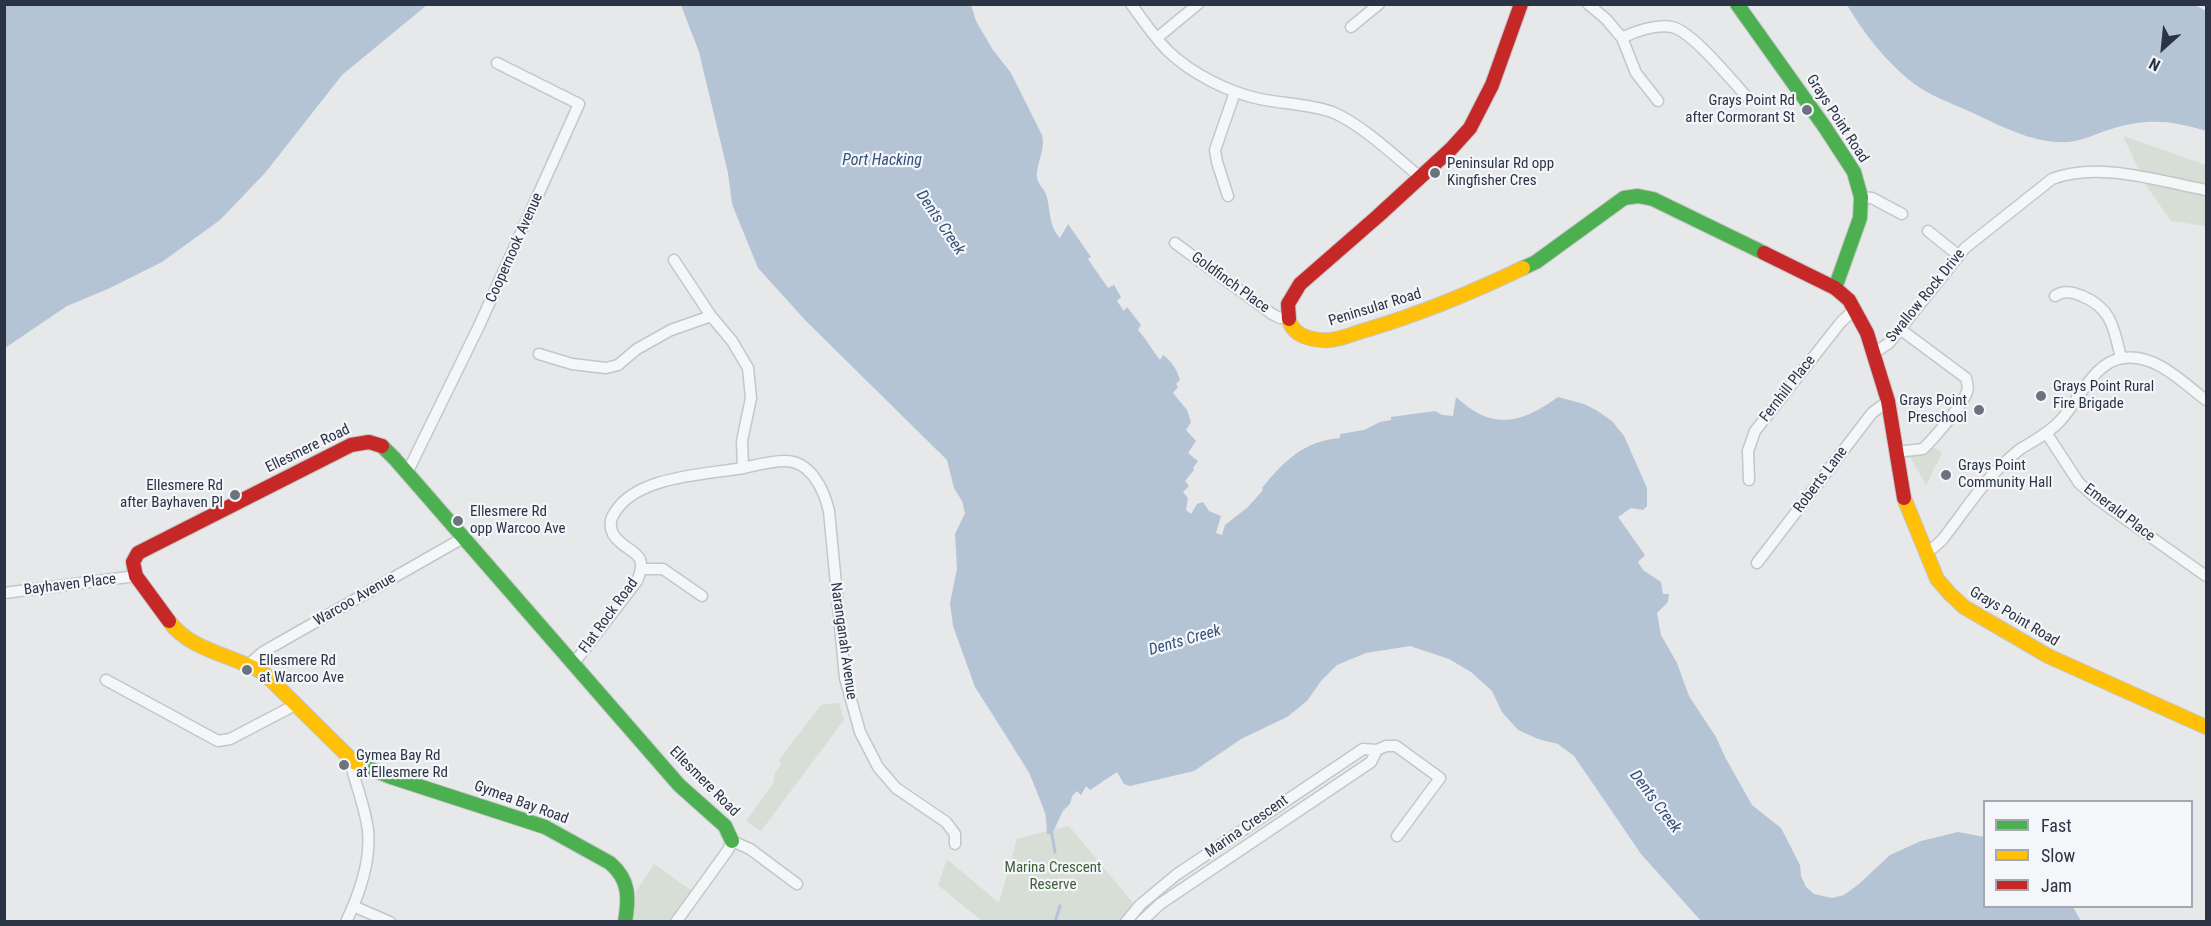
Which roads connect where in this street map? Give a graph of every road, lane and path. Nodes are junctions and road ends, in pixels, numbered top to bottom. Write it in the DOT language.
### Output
graph roads {
  1 [pos="1131,4"];
  2 [pos="1198,4"];
  3 [pos="1379,4"];
  4 [pos="1521,4"];
  5 [pos="1588,4"];
  6 [pos="1737,4"];
  7 [pos="1351,27"];
  8 [pos="1157,38"];
  9 [pos="1622,38"];
  10 [pos="497,63"];
  11 [pos="1235,92"];
  12 [pos="1748,97"];
  13 [pos="1658,101"];
  14 [pos="1420,177"];
  15 [pos="2206,190"];
  16 [pos="1228,196"];
  17 [pos="1861,197"];
  18 [pos="1902,214"];
  19 [pos="1928,231"];
  20 [pos="1174,243"];
  21 [pos="1958,255"];
  22 [pos="674,260"];
  23 [pos="1834,288"];
  24 [pos="2055,296"];
  25 [pos="1855,309"];
  26 [pos="711,316"];
  27 [pos="1287,317"];
  28 [pos="1900,329"];
  29 [pos="1874,353"];
  30 [pos="539,354"];
  31 [pos="2121,358"];
  32 [pos="2206,400"];
  33 [pos="1888,401"];
  34 [pos="2047,434"];
  35 [pos="1896,452"];
  36 [pos="742,468"];
  37 [pos="407,473"];
  38 [pos="1749,480"];
  39 [pos="463,538"];
  40 [pos="1926,551"];
  41 [pos="1757,563"];
  42 [pos="642,569"];
  43 [pos="136,576"];
  44 [pos="2206,576"];
  45 [pos="4,593"];
  46 [pos="702,596"];
  47 [pos="574,663"];
  48 [pos="249,664"];
  49 [pos="106,680"];
  50 [pos="297,704"];
  51 [pos="2206,727"];
  52 [pos="1377,750"];
  53 [pos="354,762"];
  54 [pos="1398,836"];
  55 [pos="732,840"];
  56 [pos="955,844"];
  57 [pos="797,884"];
  58 [pos="353,906"];
  59 [pos="346,921"];
  60 [pos="390,921"];
  61 [pos="624,921"];
  62 [pos="676,921"];
  63 [pos="1126,921"];
  64 [pos="1141,921"];
  1 -- 8 [label="street"];
  2 -- 8 [label="street"];
  3 -- 7 [label="street"];
  4 -- 14 [label="street"];
  5 -- 9 [label="street"];
  6 -- 17 [label="street, Grays Point Road"];
  8 -- 11 [label="street"];
  9 -- 12 [label="street"];
  9 -- 13 [label="street"];
  10 -- 37 [label="street, Coopernook Avenue"];
  11 -- 14 [label="street"];
  11 -- 16 [label="street"];
  14 -- 27 [label="street"];
  15 -- 21 [label="street, Swallow Rock Drive"];
  17 -- 18 [label="street"];
  17 -- 23 [label="street, Grays Point Road"];
  19 -- 21 [label="street"];
  20 -- 27 [label="street, Goldfinch Place"];
  21 -- 28 [label="street, Swallow Rock Drive"];
  22 -- 26 [label="street"];
  23 -- 25 [label="street, Grays Point Road"];
  23 -- 27 [label="street, Peninsular Road"];
  24 -- 31 [label="street"];
  25 -- 29 [label="street, Grays Point Road"];
  25 -- 38 [label="street, Fernhill Place"];
  26 -- 30 [label="street"];
  26 -- 36 [label="street"];
  28 -- 29 [label="street, Swallow Rock Drive"];
  28 -- 35 [label="street"];
  29 -- 33 [label="street, Grays Point Road"];
  31 -- 32 [label="street"];
  31 -- 34 [label="street"];
  33 -- 35 [label="street, Grays Point Road"];
  33 -- 41 [label="street, Roberts Lane"];
  34 -- 40 [label="street"];
  34 -- 44 [label="street, Emerald Place"];
  35 -- 40 [label="street, Grays Point Road"];
  36 -- 42 [label="street, Flat Rock Road"];
  36 -- 56 [label="street, Naranganah Avenue"];
  37 -- 39 [label="street, Ellesmere Road"];
  37 -- 43 [label="street, Ellesmere Road"];
  39 -- 47 [label="street, Ellesmere Road"];
  39 -- 48 [label="street, Warcoo Avenue"];
  40 -- 51 [label="street, Grays Point Road"];
  42 -- 46 [label="street, Flat Rock Road"];
  42 -- 47 [label="street, Flat Rock Road"];
  43 -- 45 [label="street, Bayhaven Place"];
  43 -- 48 [label="street"];
  47 -- 55 [label="street, Ellesmere Road"];
  48 -- 50 [label="street"];
  49 -- 50 [label="street"];
  50 -- 53 [label="street"];
  52 -- 54 [label="street, Marina Crescent"];
  52 -- 63 [label="street, Marina Crescent"];
  52 -- 64 [label="street, Marina Crescent"];
  53 -- 58 [label="street"];
  53 -- 61 [label="street, Gymea Bay Road"];
  55 -- 57 [label="street, Ellesmere Road"];
  55 -- 62 [label="street"];
  58 -- 59 [label="street"];
  58 -- 60 [label="street"];
}
